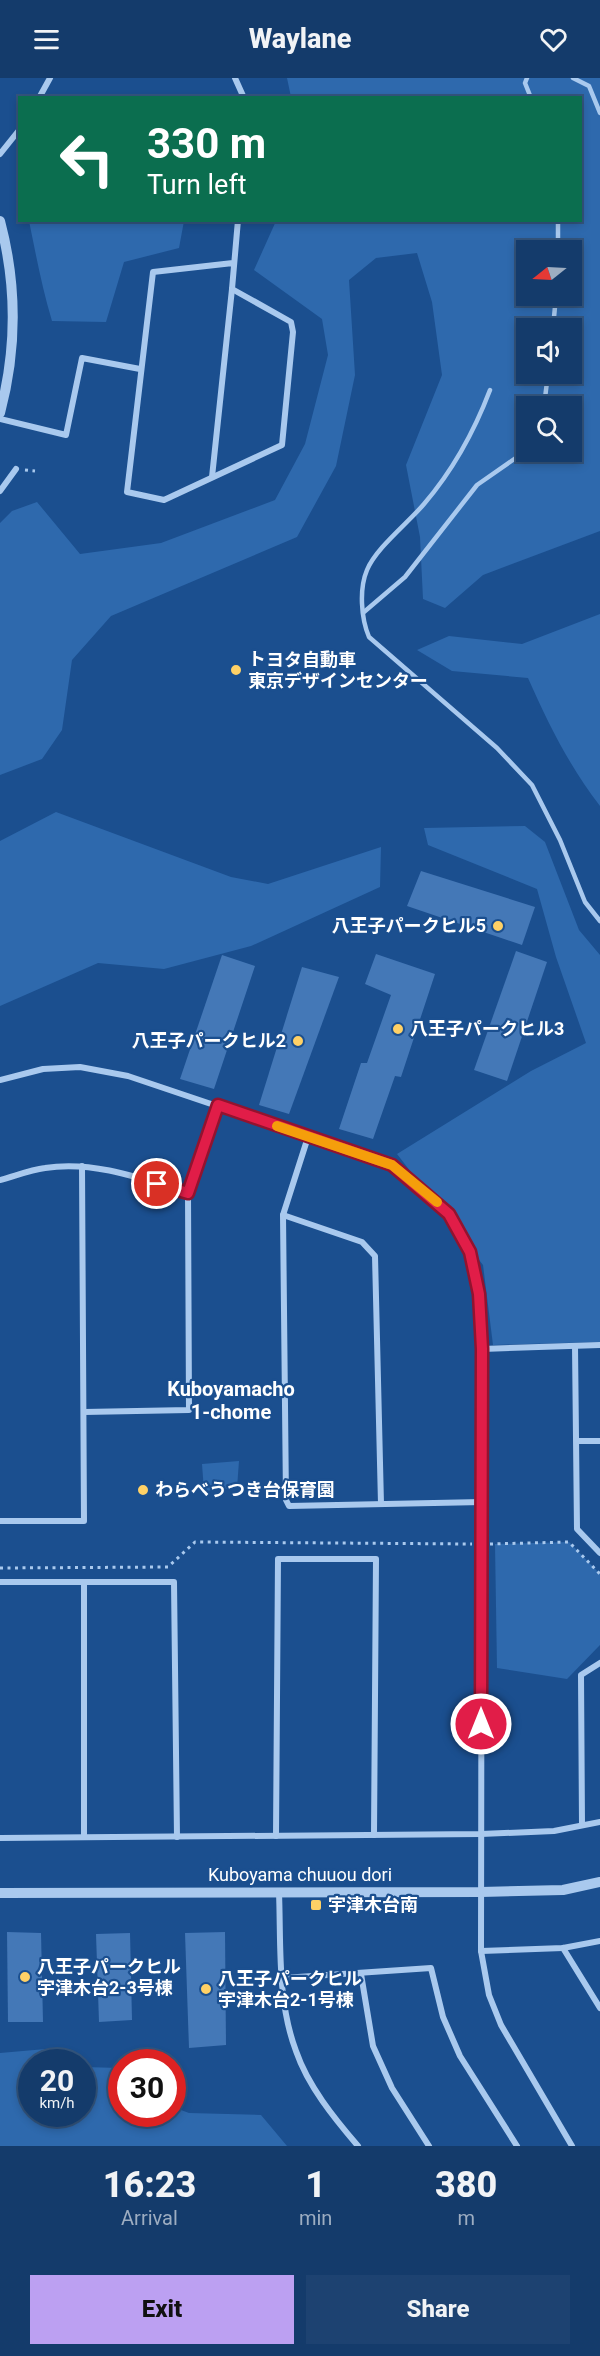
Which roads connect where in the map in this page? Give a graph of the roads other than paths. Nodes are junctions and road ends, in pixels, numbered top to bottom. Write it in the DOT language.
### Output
graph roads {
  1 [pos="50,78"];
  2 [pos="235,78"];
  3 [pos="527,78"];
  4 [pos="573,78"];
  5 [pos="40,96"];
  6 [pos="243,96"];
  7 [pos="530,96"];
  8 [pos="600,113"];
  9 [pos="18,132"];
  10 [pos="0,154"];
  11 [pos="0,221"];
  12 [pos="238,222"];
  13 [pos="558,222"];
  14 [pos="558,240"];
  15 [pos="233,262"];
  16 [pos="232,290"];
  17 [pos="140,369"];
  18 [pos="490,390"];
  19 [pos="0,413"];
  20 [pos="0,419"];
  21 [pos="516,458"];
  22 [pos="16,469"];
  23 [pos="212,477"];
  24 [pos="0,491"];
  25 [pos="364,612"];
  26 [pos="600,921"];
  27 [pos="0,1080"];
  28 [pos="218,1105"];
  29 [pos="308,1137"];
  30 [pos="82,1166"];
  31 [pos="0,1180"];
  32 [pos="188,1193"];
  33 [pos="283,1215"];
  34 [pos="600,1345"];
  35 [pos="575,1346"];
  36 [pos="482,1349"];
  37 [pos="84,1412"];
  38 [pos="577,1441"];
  39 [pos="600,1441"];
  40 [pos="482,1502"];
  41 [pos="381,1504"];
  42 [pos="0,1521"];
  43 [pos="600,1553"];
  44 [pos="0,1582"];
  45 [pos="84,1582"];
  46 [pos="600,1663"];
  47 [pos="600,1822"];
  48 [pos="582,1826"];
  49 [pos="481,1834"];
  50 [pos="374,1835"];
  51 [pos="276,1836"];
  52 [pos="177,1837"];
  53 [pos="0,1838"];
  54 [pos="84,1838"];
  55 [pos="600,1882"];
  56 [pos="279,1891"];
  57 [pos="481,1892"];
  58 [pos="0,1893"];
  59 [pos="600,1941"];
  60 [pos="563,1947"];
  61 [pos="481,1951"];
  62 [pos="361,1974"];
  63 [pos="283,1978"];
  64 [pos="600,2008"];
  65 [pos="358,2146"];
  66 [pos="429,2146"];
  67 [pos="517,2146"];
  68 [pos="572,2146"];
  1 -- 5 [label="street"];
  2 -- 6 [label="street"];
  3 -- 7 [label="lane"];
  4 -- 8 [label="lane"];
  9 -- 10 [label="street"];
  11 -- 19 [label="street"];
  12 -- 15 [label="street"];
  13 -- 14 [label="lane"];
  15 -- 16 [label="street"];
  15 -- 17 [label="street"];
  16 -- 23 [label="street"];
  16 -- 23 [label="street"];
  17 -- 20 [label="street"];
  17 -- 23 [label="street"];
  18 -- 25 [label="lane"];
  21 -- 25 [label="lane"];
  22 -- 24 [label="street"];
  25 -- 26 [label="lane"];
  27 -- 28 [label="street"];
  28 -- 29 [label="street"];
  28 -- 32 [label="street"];
  29 -- 33 [label="street"];
  29 -- 36 [label="street"];
  30 -- 31 [label="street"];
  30 -- 32 [label="street"];
  30 -- 37 [label="street"];
  32 -- 37 [label="street"];
  33 -- 41 [label="street"];
  33 -- 41 [label="street"];
  34 -- 35 [label="street"];
  35 -- 36 [label="street"];
  35 -- 38 [label="street"];
  36 -- 40 [label="street"];
  37 -- 42 [label="street"];
  38 -- 39 [label="street"];
  38 -- 43 [label="street"];
  40 -- 41 [label="street"];
  40 -- 49 [label="street"];
  44 -- 45 [label="street"];
  45 -- 52 [label="street"];
  45 -- 54 [label="street"];
  46 -- 48 [label="street"];
  47 -- 48 [label="street"];
  48 -- 49 [label="street"];
  49 -- 50 [label="street"];
  49 -- 57 [label="street"];
  50 -- 51 [label="street"];
  50 -- 51 [label="street"];
  51 -- 52 [label="street"];
  52 -- 54 [label="street"];
  53 -- 54 [label="street"];
  55 -- 57 [label="street, Kuboyama chuuou dori"];
  56 -- 57 [label="street, Kuboyama chuuou dori"];
  56 -- 58 [label="street, Kuboyama chuuou dori"];
  56 -- 63 [label="street"];
  57 -- 61 [label="street"];
  59 -- 60 [label="street"];
  60 -- 61 [label="street"];
  60 -- 64 [label="street"];
  61 -- 68 [label="street"];
  62 -- 63 [label="street"];
  62 -- 66 [label="street"];
  62 -- 67 [label="street"];
  63 -- 65 [label="street"];
}
